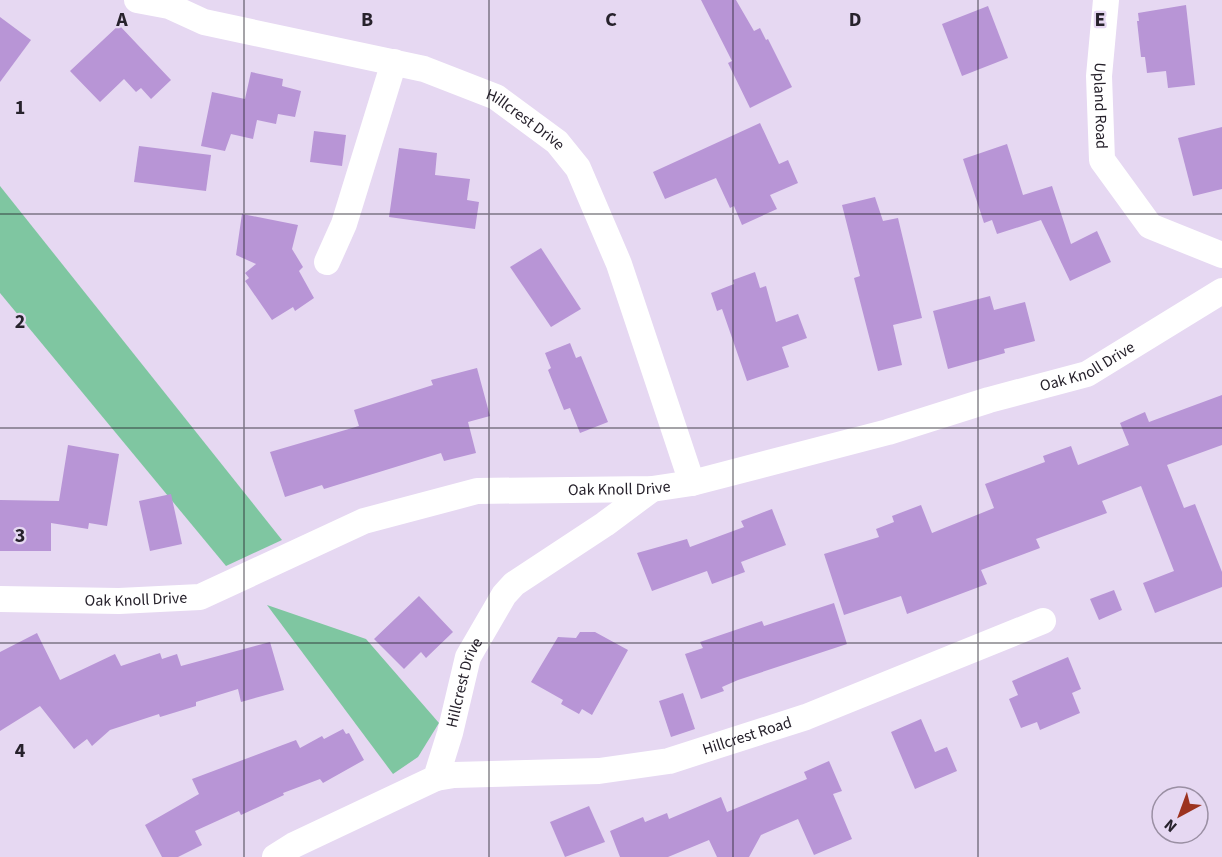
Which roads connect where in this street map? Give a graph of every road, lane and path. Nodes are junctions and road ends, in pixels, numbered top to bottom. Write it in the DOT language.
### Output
graph roads {
  1 [pos="137,0"];
  2 [pos="1106,0"];
  3 [pos="394,62"];
  4 [pos="1222,255"];
  5 [pos="327,262"];
  6 [pos="1222,291"];
  7 [pos="692,483"];
  8 [pos="652,489"];
  9 [pos="0,599"];
  10 [pos="1043,621"];
  11 [pos="436,778"];
  12 [pos="275,857"];
  1 -- 3 [label="street, Hillcrest Drive"];
  2 -- 4 [label="street, Upland Road"];
  3 -- 5 [label="street"];
  3 -- 7 [label="street, Hillcrest Drive"];
  6 -- 7 [label="street, Oak Knoll Drive"];
  7 -- 8 [label="street, Oak Knoll Drive"];
  8 -- 9 [label="street, Oak Knoll Drive"];
  8 -- 11 [label="street, Hillcrest Drive"];
  10 -- 11 [label="street, Hillcrest Road"];
  11 -- 12 [label="street"];
}
